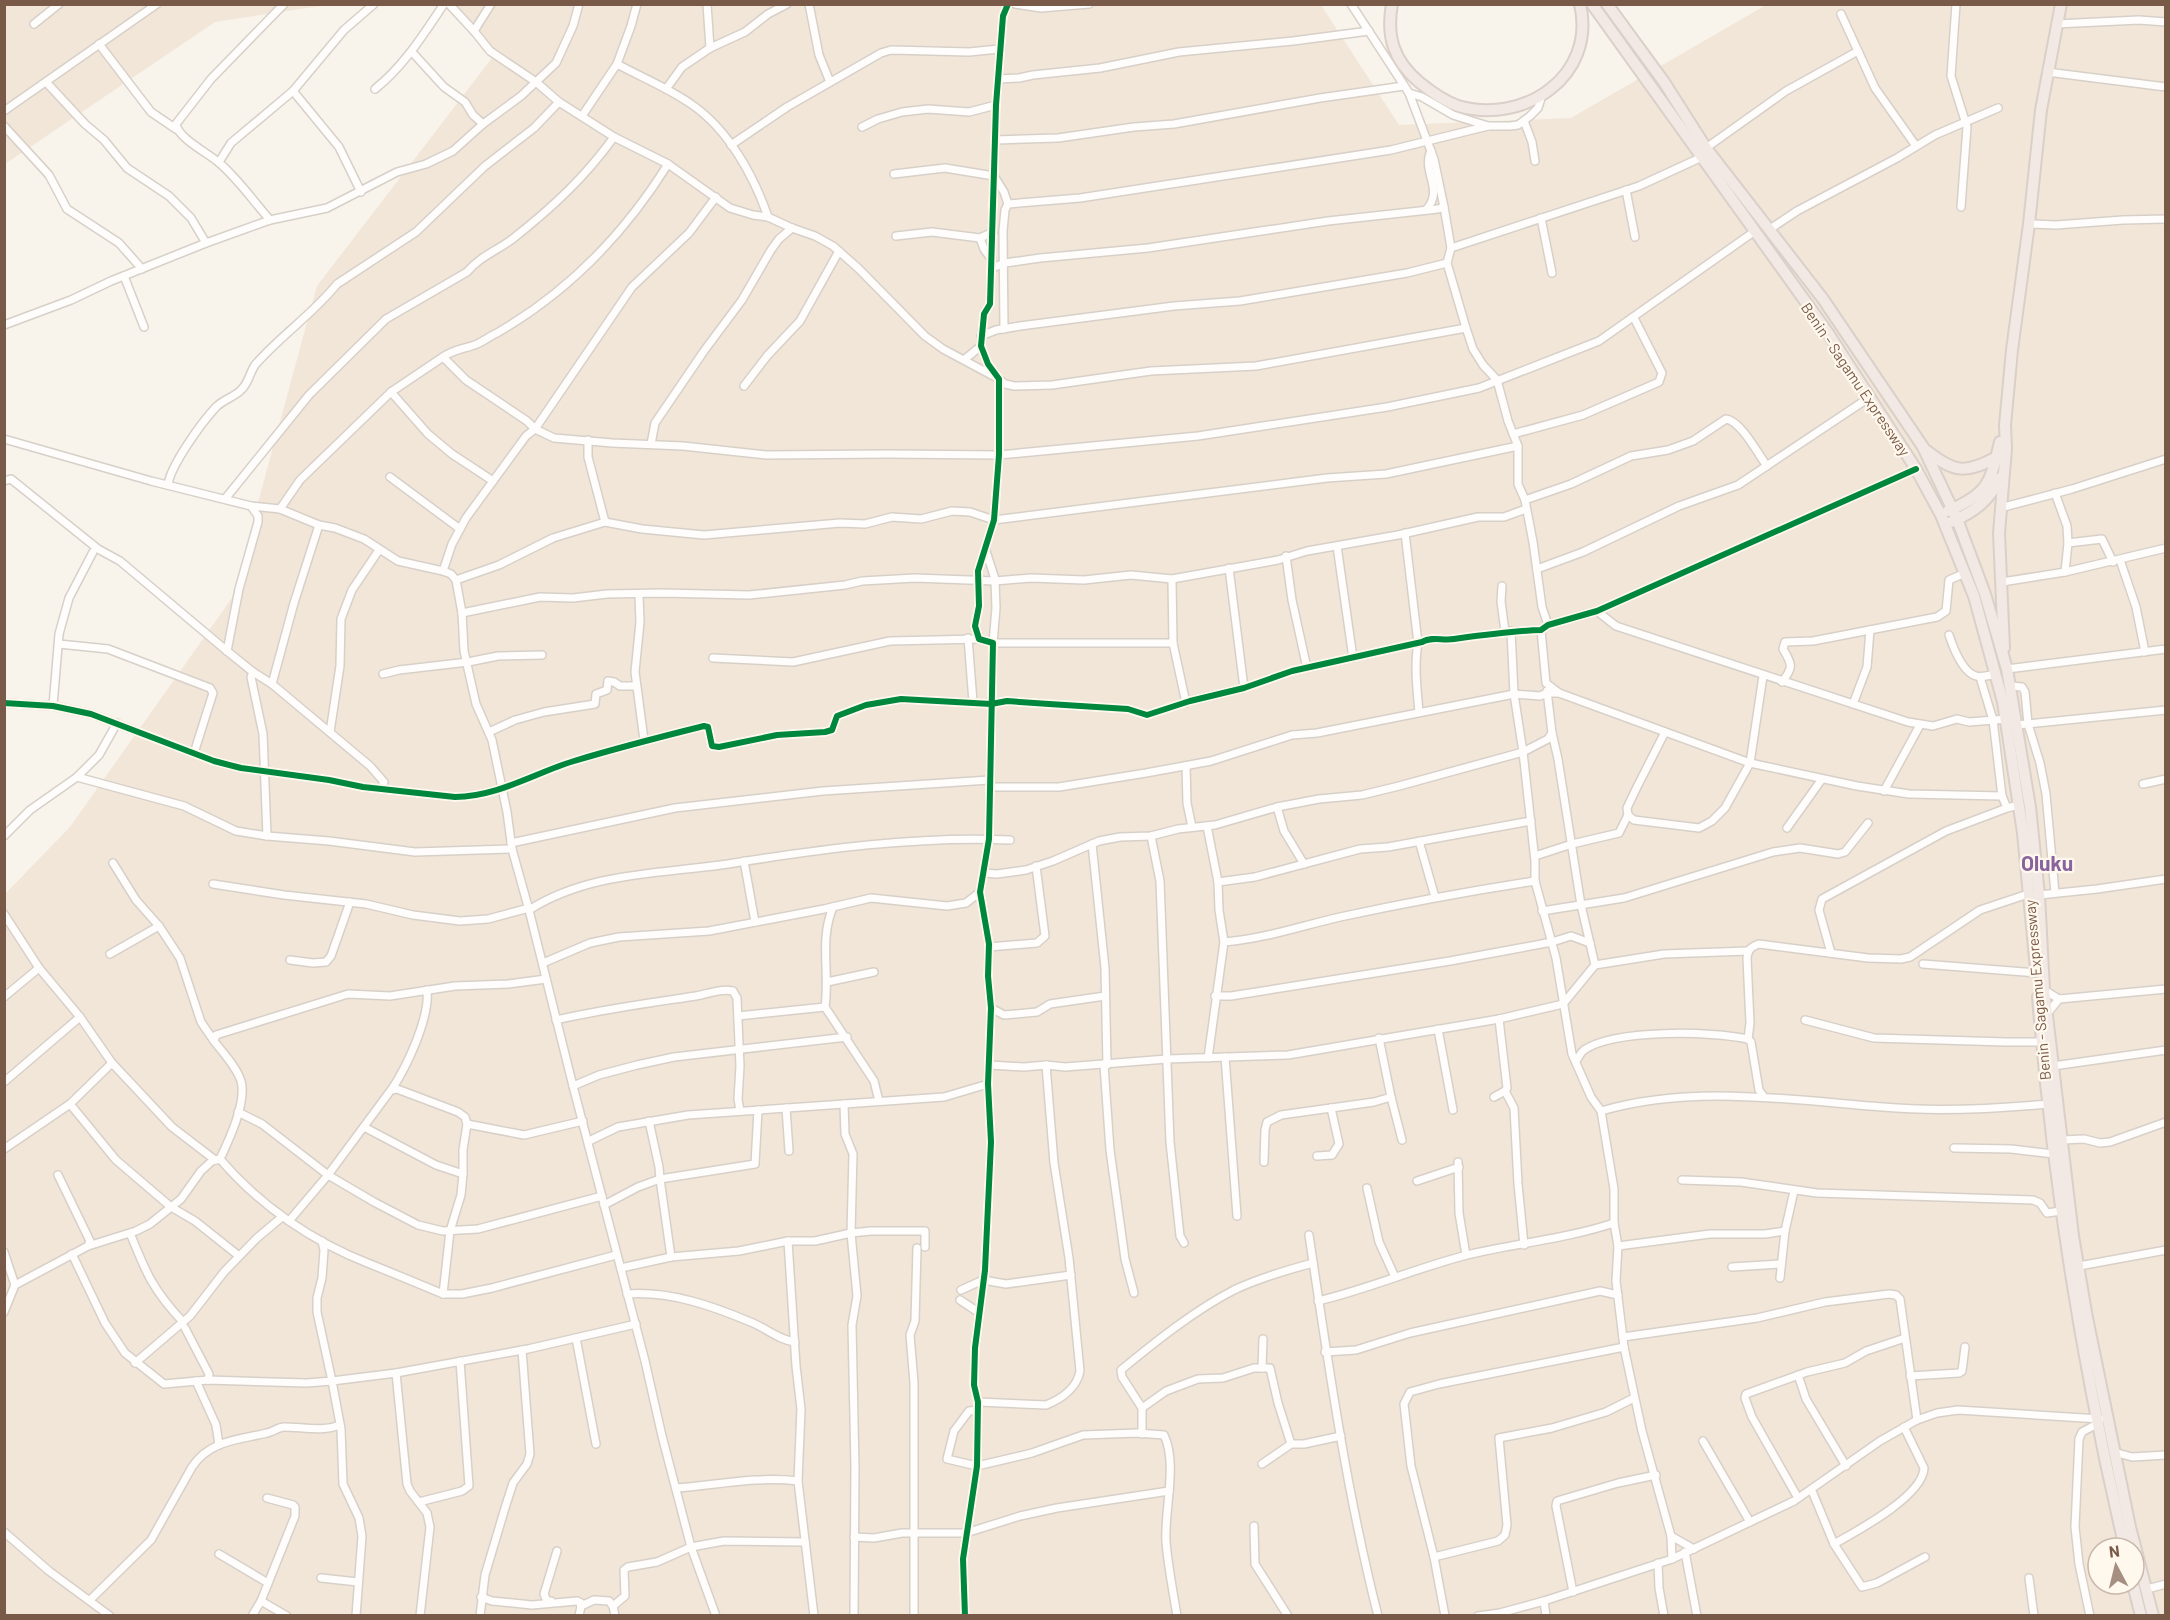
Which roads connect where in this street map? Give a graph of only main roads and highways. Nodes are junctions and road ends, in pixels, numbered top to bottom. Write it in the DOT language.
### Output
graph roads {
  1 [pos="1392,4"];
  2 [pos="1580,4"];
  3 [pos="1592,4"];
  4 [pos="1607,4"];
  5 [pos="2061,4"];
  6 [pos="1704,153"];
  7 [pos="2005,424"];
  8 [pos="1924,449"];
  9 [pos="1997,457"];
  10 [pos="2003,472"];
  11 [pos="1955,514"];
  12 [pos="1943,520"];
  13 [pos="2006,664"];
  14 [pos="2034,895"];
  15 [pos="2046,1042"];
  16 [pos="2069,1236"];
  17 [pos="2100,1420"];
  18 [pos="2123,1536"];
  19 [pos="2136,1596"];
  20 [pos="2141,1616"];
  21 [pos="2153,1616"];
  1 -- 2 [label="highway"];
  3 -- 6 [label="highway, Benin - Sagamu Expressway"];
  4 -- 6 [label="highway"];
  5 -- 7 [label="highway"];
  6 -- 8 [label="highway"];
  6 -- 12 [label="highway, Benin - Sagamu Expressway"];
  7 -- 9 [label="highway"];
  7 -- 10 [label="highway"];
  8 -- 9 [label="highway"];
  8 -- 11 [label="highway"];
  9 -- 11 [label="highway"];
  10 -- 11 [label="highway"];
  10 -- 13 [label="highway"];
  11 -- 12 [label="highway"];
  11 -- 13 [label="highway"];
  12 -- 14 [label="highway, Benin - Sagamu Expressway"];
  13 -- 14 [label="highway"];
  14 -- 15 [label="highway"];
  14 -- 15 [label="highway, Benin - Sagamu Expressway"];
  15 -- 16 [label="highway"];
  15 -- 16 [label="highway, Benin - Sagamu Expressway"];
  16 -- 17 [label="highway, Benin - Sagamu Expressway"];
  16 -- 17 [label="highway"];
  17 -- 18 [label="highway, Benin - Sagamu Expressway"];
  17 -- 21 [label="highway"];
  19 -- 20 [label="highway"];
}
